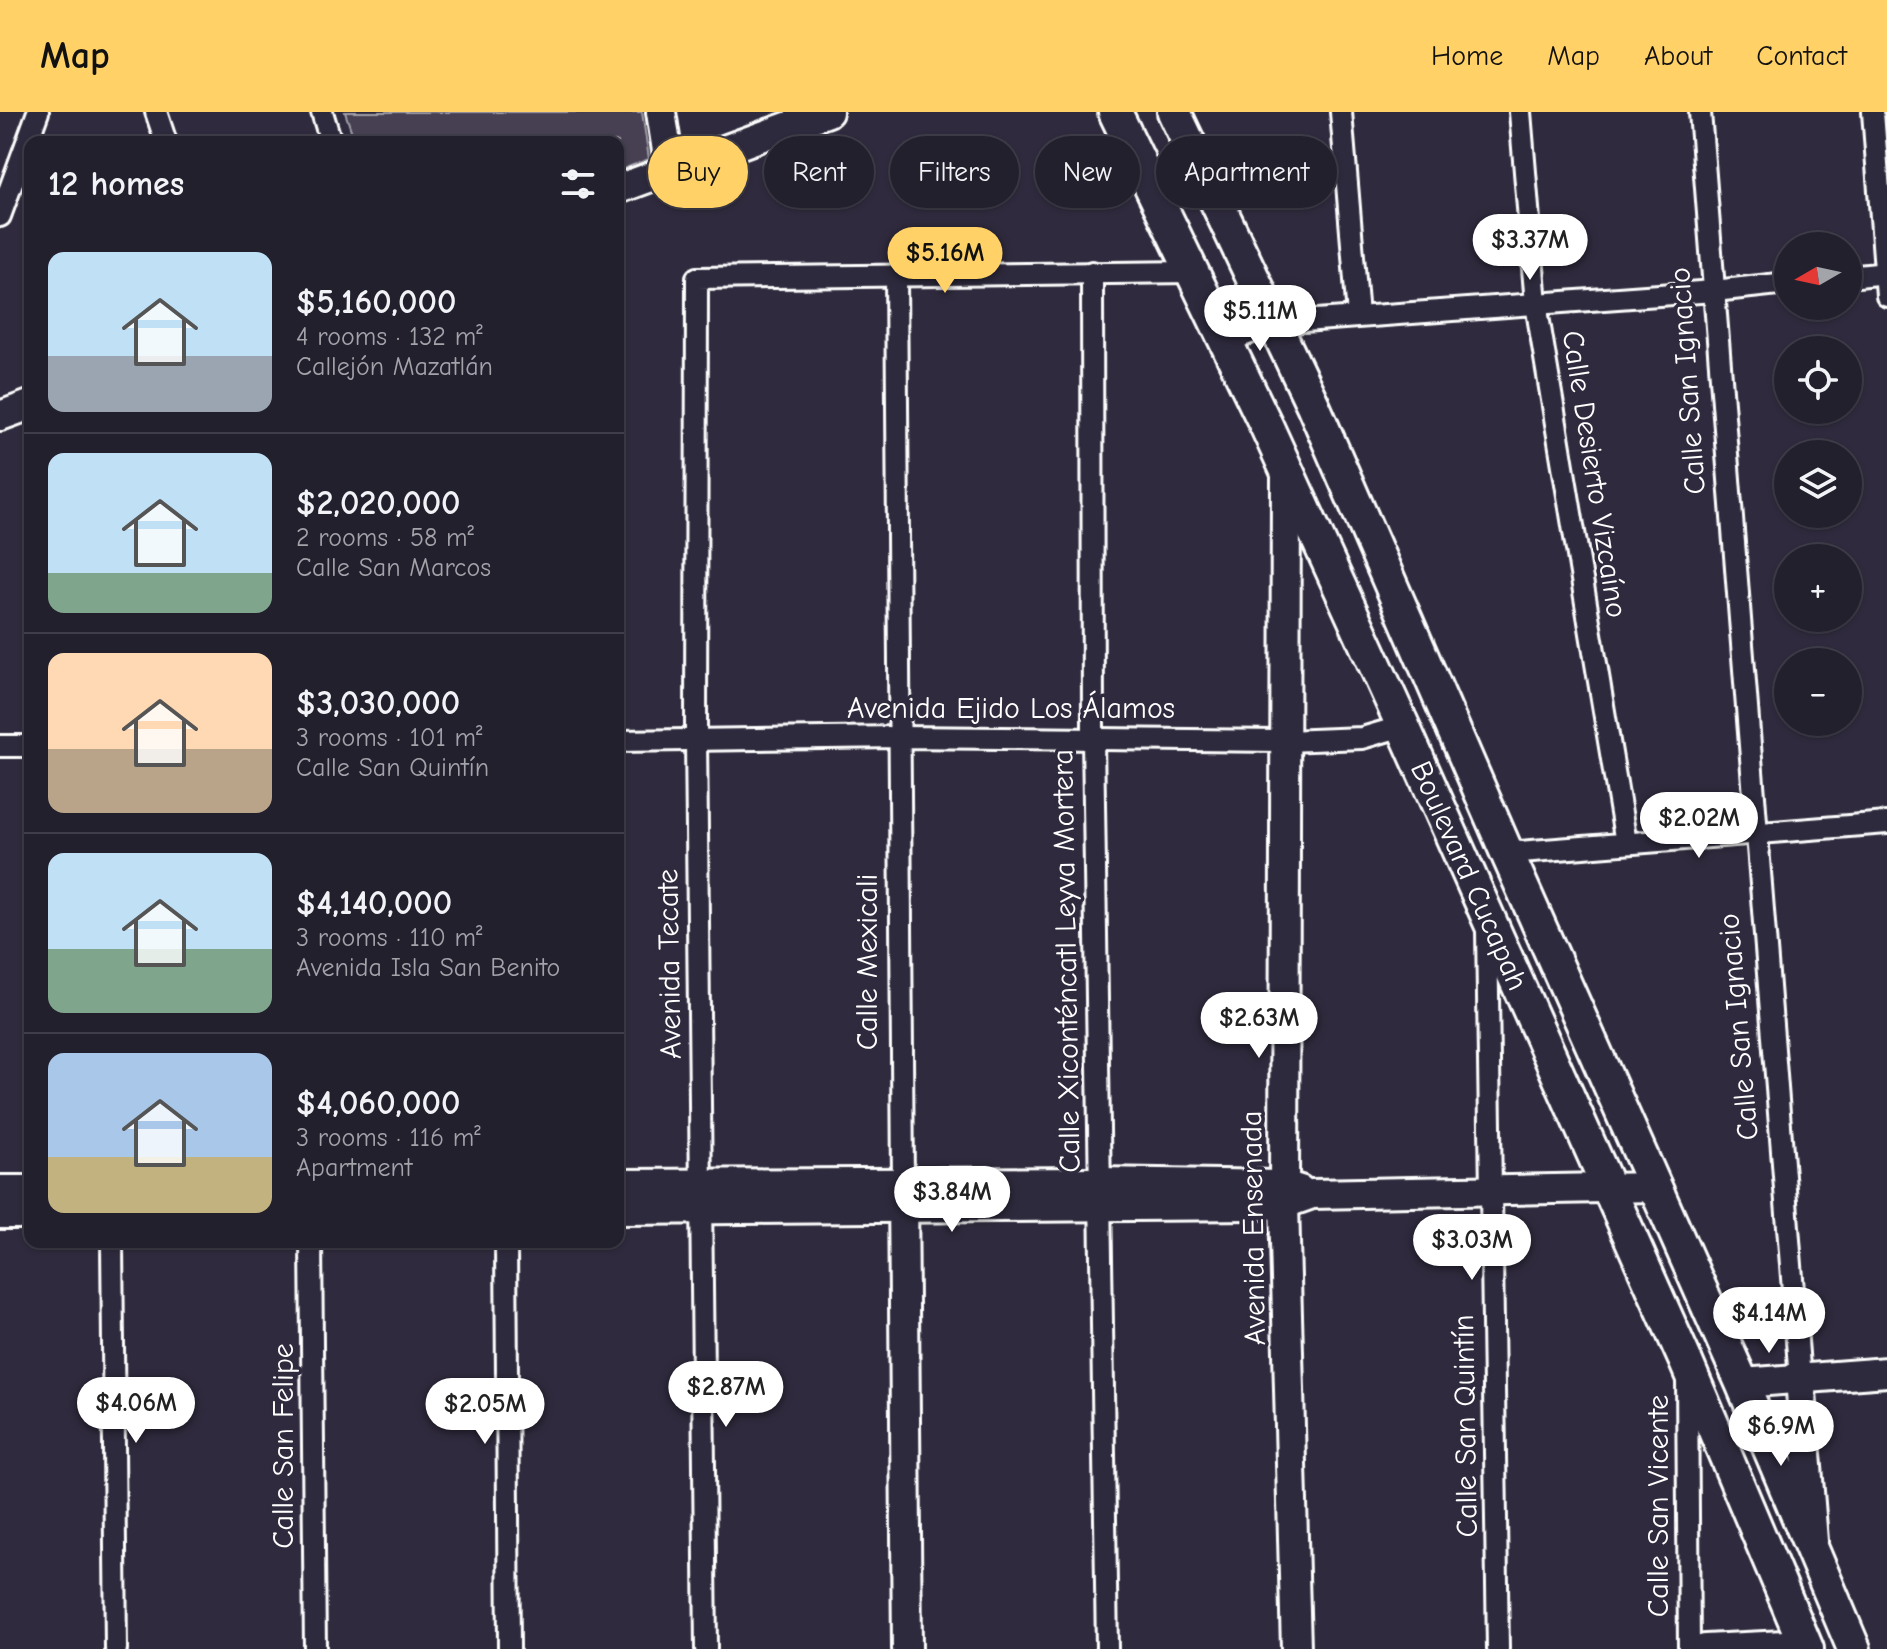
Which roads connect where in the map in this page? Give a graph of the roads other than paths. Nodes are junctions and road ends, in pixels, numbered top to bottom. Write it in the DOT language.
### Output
graph roads {
  1 [pos="38,112"];
  2 [pos="156,112"];
  3 [pos="322,112"];
  4 [pos="661,112"];
  5 [pos="828,112"];
  6 [pos="1115,112"];
  7 [pos="1174,112"];
  8 [pos="1341,112"];
  9 [pos="1520,112"];
  10 [pos="1700,112"];
  11 [pos="1873,112"];
  12 [pos="29,136"];
  13 [pos="164,136"];
  14 [pos="329,136"];
  15 [pos="665,136"];
  16 [pos="748,141"];
  17 [pos="24,150"];
  18 [pos="648,178"];
  19 [pos="624,187"];
  20 [pos="0,216"];
  21 [pos="1092,272"];
  22 [pos="1193,272"];
  23 [pos="1886,273"];
  24 [pos="896,274"];
  25 [pos="1862,276"];
  26 [pos="1774,285"];
  27 [pos="1714,291"];
  28 [pos="1887,296"];
  29 [pos="1536,304"];
  30 [pos="1358,316"];
  31 [pos="1276,323"];
  32 [pos="1227,342"];
  33 [pos="1313,405"];
  34 [pos="24,407"];
  35 [pos="0,416"];
  36 [pos="1266,425"];
  37 [pos="1286,469"];
  38 [pos="1403,726"];
  39 [pos="899,737"];
  40 [pos="1093,738"];
  41 [pos="696,739"];
  42 [pos="624,741"];
  43 [pos="1286,741"];
  44 [pos="0,746"];
  45 [pos="24,746"];
  46 [pos="1887,823"];
  47 [pos="1756,833"];
  48 [pos="1626,843"];
  49 [pos="1507,853"];
  50 [pos="1487,914"];
  51 [pos="624,1185"];
  52 [pos="1656,1187"];
  53 [pos="0,1190"];
  54 [pos="24,1190"];
  55 [pos="1493,1190"];
  56 [pos="1609,1190"];
  57 [pos="1099,1194"];
  58 [pos="1284,1194"];
  59 [pos="702,1196"];
  60 [pos="903,1196"];
  61 [pos="624,1209"];
  62 [pos="0,1214"];
  63 [pos="24,1214"];
  64 [pos="112,1248"];
  65 [pos="311,1248"];
  66 [pos="506,1248"];
  67 [pos="1686,1362"];
  68 [pos="1887,1372"];
  69 [pos="1800,1379"];
  70 [pos="1742,1383"];
  71 [pos="1814,1553"];
  72 [pos="1806,1647"];
  73 [pos="116,1649"];
  74 [pos="315,1649"];
  75 [pos="509,1649"];
  76 [pos="706,1649"];
  77 [pos="907,1649"];
  78 [pos="1107,1649"];
  79 [pos="1296,1649"];
  80 [pos="1498,1649"];
  81 [pos="1689,1649"];
  82 [pos="1705,1649"];
  83 [pos="1854,1649"];
  1 -- 12 [label="street"];
  2 -- 13 [label="street"];
  3 -- 14 [label="street"];
  4 -- 15 [label="street"];
  5 -- 16 [label="street"];
  6 -- 22 [label="main road, Boulevard Cucapah"];
  7 -- 31 [label="main road, Boulevard Cucapah"];
  8 -- 30 [label="street"];
  9 -- 29 [label="street, Calle Desierto Vizcaíno"];
  10 -- 27 [label="street, Calle San Ignacio"];
  11 -- 23 [label="street"];
  17 -- 20 [label="street"];
  18 -- 19 [label="street"];
  21 -- 22 [label="street"];
  21 -- 24 [label="street"];
  21 -- 40 [label="street, Calle Xiconténcatl Leyva Mortera"];
  22 -- 32 [label="main road, Boulevard Cucapah"];
  23 -- 25 [label="street"];
  23 -- 28 [label="street"];
  24 -- 39 [label="street, Calle Mexicali"];
  24 -- 41 [label="street, Avenida Tecate"];
  26 -- 27 [label="street"];
  27 -- 29 [label="street"];
  27 -- 47 [label="street, Calle San Ignacio"];
  29 -- 30 [label="street"];
  29 -- 48 [label="street, Calle Desierto Vizcaíno"];
  30 -- 31 [label="street"];
  31 -- 32 [label="street"];
  31 -- 33 [label="main road, Boulevard Cucapah"];
  32 -- 36 [label="main road, Boulevard Cucapah"];
  33 -- 36 [label="main road"];
  33 -- 49 [label="main road, Boulevard Cucapah"];
  34 -- 35 [label="street"];
  36 -- 37 [label="main road, Boulevard Cucapah"];
  37 -- 38 [label="main road, Boulevard Cucapah"];
  37 -- 43 [label="street, Avenida Ensenada"];
  38 -- 43 [label="street, Avenida Ejido Los Álamos"];
  38 -- 50 [label="main road, Boulevard Cucapah"];
  39 -- 40 [label="street, Avenida Ejido Los Álamos"];
  39 -- 41 [label="street, Avenida Ejido Los Álamos"];
  39 -- 60 [label="street, Calle Mexicali"];
  40 -- 43 [label="street, Avenida Ejido Los Álamos"];
  40 -- 57 [label="street, Calle Xiconténcatl Leyva Mortera"];
  41 -- 42 [label="street, Avenida Ejido Los Álamos"];
  41 -- 59 [label="street, Avenida Tecate"];
  43 -- 58 [label="street, Avenida Ensenada"];
  44 -- 45 [label="street"];
  46 -- 47 [label="street"];
  47 -- 48 [label="street"];
  47 -- 69 [label="street, Calle San Ignacio"];
  48 -- 49 [label="street"];
  49 -- 52 [label="main road, Boulevard Cucapah"];
  50 -- 55 [label="street, Calle San Quintín"];
  50 -- 56 [label="main road, Boulevard Cucapah"];
  51 -- 59 [label="street"];
  52 -- 56 [label="street"];
  52 -- 70 [label="main road, Boulevard Cucapah"];
  53 -- 54 [label="street"];
  55 -- 56 [label="street"];
  55 -- 58 [label="street"];
  55 -- 80 [label="street, Calle San Quintín"];
  56 -- 67 [label="main road, Boulevard Cucapah"];
  57 -- 58 [label="street"];
  57 -- 60 [label="street"];
  57 -- 78 [label="street, Calle Xiconténcatl Leyva Mortera"];
  58 -- 79 [label="street, Avenida Ensenada"];
  59 -- 60 [label="street"];
  59 -- 61 [label="street"];
  59 -- 76 [label="street, Avenida Tecate"];
  60 -- 77 [label="street, Calle Mexicali"];
  62 -- 63 [label="street"];
  64 -- 73 [label="street"];
  65 -- 74 [label="street, Calle San Felipe"];
  66 -- 75 [label="street"];
  67 -- 72 [label="main road, Boulevard Cucapah"];
  67 -- 81 [label="street, Calle San Vicente"];
  68 -- 69 [label="street"];
  69 -- 70 [label="street"];
  69 -- 71 [label="street, Calle San Ignacio"];
  70 -- 71 [label="main road, Boulevard Cucapah"];
  71 -- 83 [label="main road, Boulevard Cucapah"];
  72 -- 82 [label="street"];
}
